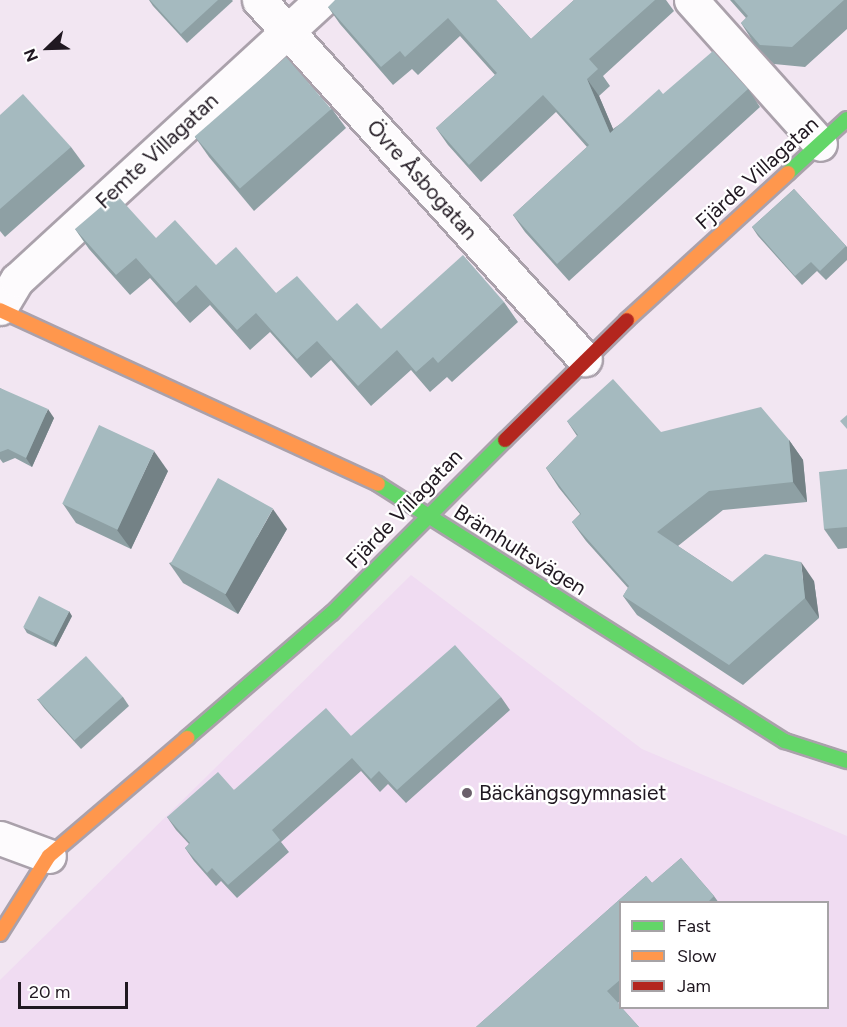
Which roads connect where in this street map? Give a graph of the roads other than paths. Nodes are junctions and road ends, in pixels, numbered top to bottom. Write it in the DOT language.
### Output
graph roads {
  1 [pos="259,0"];
  2 [pos="322,0"];
  3 [pos="692,0"];
  4 [pos="287,32"];
  5 [pos="847,118"];
  6 [pos="820,144"];
  7 [pos="0,309"];
  8 [pos="585,359"];
  9 [pos="428,516"];
  10 [pos="847,761"];
  11 [pos="0,838"];
  12 [pos="49,856"];
  13 [pos="0,934"];
  1 -- 4 [label="street, Övre Åsbogatan"];
  2 -- 4 [label="street, Femte Villagatan"];
  3 -- 6 [label="street"];
  4 -- 7 [label="street, Femte Villagatan"];
  4 -- 8 [label="street, Övre Åsbogatan"];
  5 -- 6 [label="street, Fjärde Villagatan"];
  6 -- 8 [label="street, Fjärde Villagatan"];
  7 -- 9 [label="street, Brämhultsvägen"];
  8 -- 9 [label="street, Fjärde Villagatan"];
  9 -- 10 [label="street, Brämhultsvägen"];
  9 -- 12 [label="street, Fjärde Villagatan"];
  11 -- 12 [label="street"];
  12 -- 13 [label="street, Fjärde Villagatan"];
}
